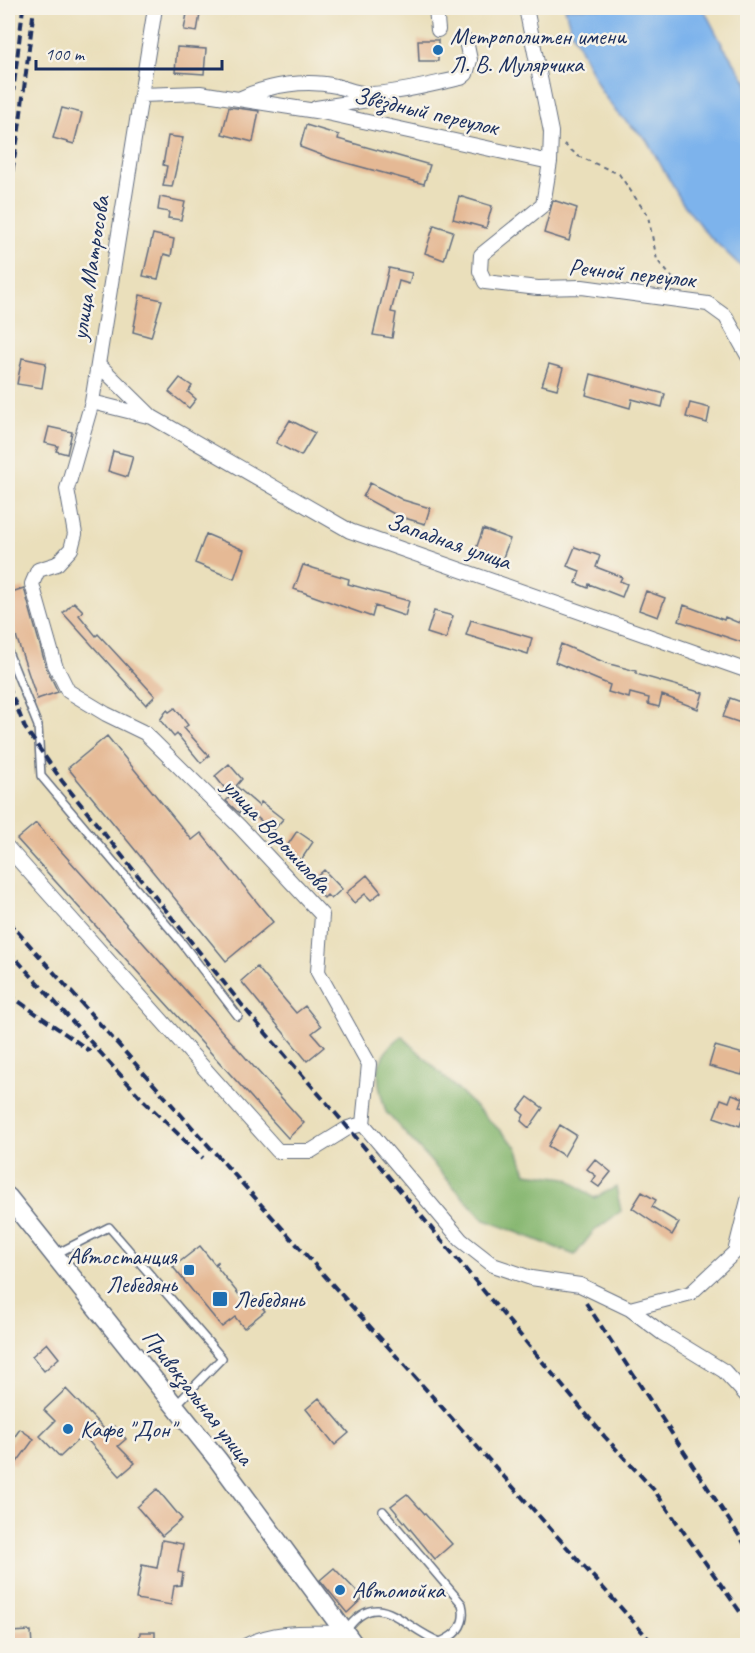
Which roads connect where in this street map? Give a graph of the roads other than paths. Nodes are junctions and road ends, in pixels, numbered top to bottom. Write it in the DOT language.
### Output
graph roads {
  1 [pos="10,8"];
  2 [pos="155,8"];
  3 [pos="436,8"];
  4 [pos="526,8"];
  5 [pos="8,29"];
  6 [pos="438,30"];
  7 [pos="466,41"];
  8 [pos="378,93"];
  9 [pos="141,95"];
  10 [pos="240,99"];
  11 [pos="309,110"];
  12 [pos="550,162"];
  13 [pos="747,356"];
  14 [pos="98,364"];
  15 [pos="92,402"];
  16 [pos="152,417"];
  17 [pos="75,534"];
  18 [pos="8,652"];
  19 [pos="747,671"];
  20 [pos="8,848"];
  21 [pos="238,1016"];
  22 [pos="363,1124"];
  23 [pos="8,1197"];
  24 [pos="747,1200"];
  25 [pos="743,1232"];
  26 [pos="56,1254"];
  27 [pos="630,1309"];
  28 [pos="747,1397"];
  29 [pos="174,1407"];
  30 [pos="383,1511"];
  31 [pos="349,1639"];
  32 [pos="442,1644"];
  33 [pos="244,1646"];
  1 -- 5 [label="lane"];
  2 -- 9 [label="street, улица Матросова"];
  3 -- 6 [label="street"];
  4 -- 12 [label="street"];
  7 -- 8 [label="street"];
  8 -- 10 [label="street"];
  8 -- 11 [label="street"];
  9 -- 10 [label="street, Звёздный переулок"];
  9 -- 14 [label="street, улица Матросова"];
  10 -- 11 [label="street, Звёздный переулок"];
  11 -- 12 [label="street, Звёздный переулок"];
  12 -- 13 [label="street, Речной переулок"];
  14 -- 15 [label="street, улица Матросова"];
  14 -- 16 [label="street"];
  15 -- 16 [label="street"];
  15 -- 17 [label="street, улица Матросова"];
  16 -- 19 [label="street, Западная улица"];
  17 -- 22 [label="street, улица Ворошилова"];
  18 -- 21 [label="lane"];
  20 -- 22 [label="street"];
  22 -- 27 [label="street"];
  23 -- 26 [label="main road, Привокзальная улица"];
  24 -- 25 [label="street"];
  25 -- 27 [label="street"];
  26 -- 29 [label="main road, Привокзальная улица"];
  26 -- 29 [label="lane"];
  27 -- 28 [label="street"];
  29 -- 31 [label="main road, Привокзальная улица"];
  30 -- 32 [label="lane"];
  31 -- 32 [label="lane"];
  31 -- 33 [label="street"];
}
